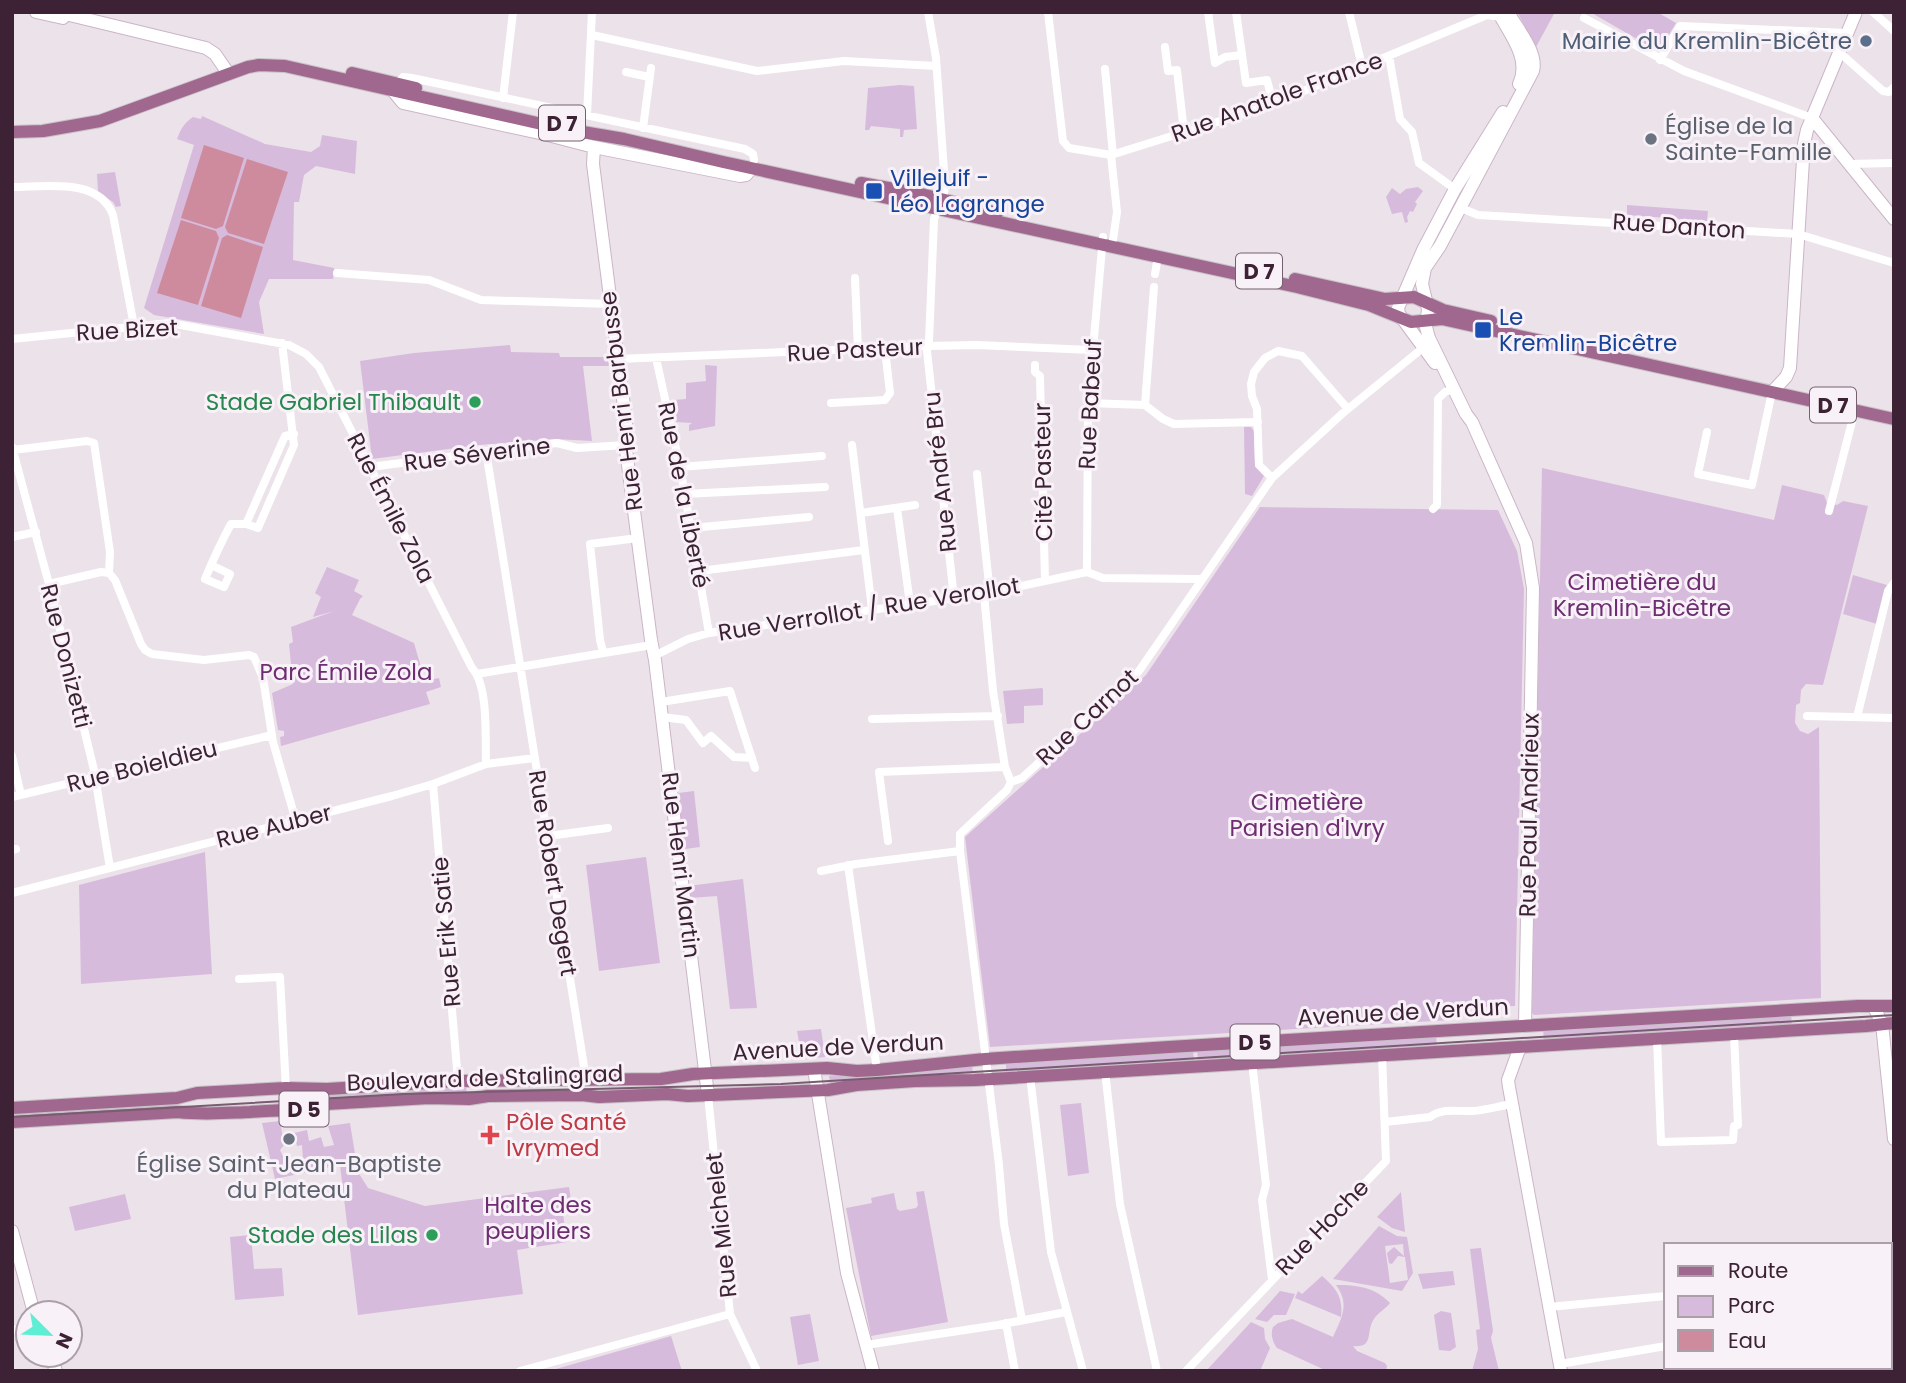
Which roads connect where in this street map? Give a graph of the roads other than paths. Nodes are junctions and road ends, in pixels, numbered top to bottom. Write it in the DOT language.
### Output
graph roads {
  1 [pos="36,12"];
  2 [pos="57,12"];
  3 [pos="513,12"];
  4 [pos="592,12"];
  5 [pos="928,12"];
  6 [pos="1048,12"];
  7 [pos="1208,12"];
  8 [pos="1236,12"];
  9 [pos="1349,12"];
  10 [pos="1856,12"];
  11 [pos="1873,12"];
  12 [pos="1496,14"];
  13 [pos="1584,18"];
  14 [pos="1894,31"];
  15 [pos="1847,33"];
  16 [pos="592,35"];
  17 [pos="167,39"];
  18 [pos="1165,47"];
  19 [pos="1839,51"];
  20 [pos="1242,55"];
  21 [pos="1389,57"];
  22 [pos="1528,57"];
  23 [pos="1660,60"];
  24 [pos="936,66"];
  25 [pos="1362,66"];
  26 [pos="1105,69"];
  27 [pos="226,70"];
  28 [pos="626,72"];
  29 [pos="1894,87"];
  30 [pos="395,88"];
  31 [pos="503,98"];
  32 [pos="1273,103"];
  33 [pos="587,115"];
  34 [pos="1812,118"];
  35 [pos="12,125"];
  36 [pos="643,128"];
  37 [pos="12,132"];
  38 [pos="1184,132"];
  39 [pos="1482,144"];
  40 [pos="594,147"];
  41 [pos="1112,155"];
  42 [pos="1849,163"];
  43 [pos="1894,163"];
  44 [pos="753,164"];
  45 [pos="12,187"];
  46 [pos="1455,189"];
  47 [pos="940,204"];
  48 [pos="1461,208"];
  49 [pos="1894,219"];
  50 [pos="1448,231"];
  51 [pos="1798,234"];
  52 [pos="1109,241"];
  53 [pos="1158,256"];
  54 [pos="1894,262"];
  55 [pos="337,272"];
  56 [pos="1155,274"];
  57 [pos="855,278"];
  58 [pos="1154,287"];
  59 [pos="1402,297"];
  60 [pos="1427,302"];
  61 [pos="610,304"];
  62 [pos="1404,321"];
  63 [pos="1426,322"];
  64 [pos="134,326"];
  65 [pos="12,340"];
  66 [pos="1427,342"];
  67 [pos="282,343"];
  68 [pos="928,346"];
  69 [pos="297,348"];
  70 [pos="885,349"];
  71 [pos="859,350"];
  72 [pos="1091,350"];
  73 [pos="656,358"];
  74 [pos="618,359"];
  75 [pos="1035,365"];
  76 [pos="1452,389"];
  77 [pos="1775,389"];
  78 [pos="831,403"];
  79 [pos="1088,403"];
  80 [pos="1145,405"];
  81 [pos="1348,409"];
  82 [pos="1854,410"];
  83 [pos="1894,412"];
  84 [pos="1894,419"];
  85 [pos="1258,422"];
  86 [pos="1707,432"];
  87 [pos="626,445"];
  88 [pos="852,445"];
  89 [pos="13,449"];
  90 [pos="486,451"];
  91 [pos="822,456"];
  92 [pos="370,467"];
  93 [pos="680,467"];
  94 [pos="977,474"];
  95 [pos="1272,478"];
  96 [pos="825,487"];
  97 [pos="685,494"];
  98 [pos="915,505"];
  99 [pos="897,508"];
  100 [pos="1433,509"];
  101 [pos="1829,511"];
  102 [pos="861,513"];
  103 [pos="808,517"];
  104 [pos="691,528"];
  105 [pos="36,532"];
  106 [pos="12,537"];
  107 [pos="638,538"];
  108 [pos="864,550"];
  109 [pos="211,565"];
  110 [pos="700,571"];
  111 [pos="1087,572"];
  112 [pos="109,573"];
  113 [pos="1201,579"];
  114 [pos="1045,581"];
  115 [pos="49,584"];
  116 [pos="1891,587"];
  117 [pos="987,594"];
  118 [pos="954,597"];
  119 [pos="910,604"];
  120 [pos="872,609"];
  121 [pos="709,633"];
  122 [pos="653,650"];
  123 [pos="603,652"];
  124 [pos="520,666"];
  125 [pos="477,674"];
  126 [pos="664,702"];
  127 [pos="998,716"];
  128 [pos="1807,716"];
  129 [pos="666,717"];
  130 [pos="1857,717"];
  131 [pos="872,719"];
  132 [pos="1894,719"];
  133 [pos="272,735"];
  134 [pos="12,756"];
  135 [pos="535,758"];
  136 [pos="752,758"];
  137 [pos="486,764"];
  138 [pos="1005,767"];
  139 [pos="755,768"];
  140 [pos="96,778"];
  141 [pos="1010,782"];
  142 [pos="433,784"];
  143 [pos="17,796"];
  144 [pos="296,821"];
  145 [pos="608,828"];
  146 [pos="548,836"];
  147 [pos="888,841"];
  148 [pos="960,851"];
  149 [pos="848,865"];
  150 [pos="110,868"];
  151 [pos="821,871"];
  152 [pos="12,893"];
  153 [pos="239,979"];
  154 [pos="1894,1006"];
  155 [pos="1874,1007"];
  156 [pos="1888,1024"];
  157 [pos="1525,1026"];
  158 [pos="1734,1034"];
  159 [pos="1657,1038"];
  160 [pos="1520,1046"];
  161 [pos="1382,1054"];
  162 [pos="985,1059"];
  163 [pos="1252,1062"];
  164 [pos="814,1069"];
  165 [pos="877,1070"];
  166 [pos="1105,1071"];
  167 [pos="706,1074"];
  168 [pos="1030,1076"];
  169 [pos="586,1079"];
  170 [pos="987,1079"];
  171 [pos="458,1081"];
  172 [pos="286,1088"];
  173 [pos="817,1091"];
  174 [pos="708,1095"];
  175 [pos="1512,1104"];
  176 [pos="12,1108"];
  177 [pos="287,1110"];
  178 [pos="12,1122"];
  179 [pos="1385,1122"];
  180 [pos="1894,1139"];
  181 [pos="12,1231"];
  182 [pos="1272,1279"];
  183 [pos="1664,1296"];
  184 [pos="30,1299"];
  185 [pos="1549,1307"];
  186 [pos="1066,1312"];
  187 [pos="730,1314"];
  188 [pos="1022,1320"];
  189 [pos="1006,1323"];
  190 [pos="866,1345"];
  191 [pos="1664,1346"];
  192 [pos="1561,1367"];
  193 [pos="520,1371"];
  194 [pos="757,1371"];
  195 [pos="873,1371"];
  196 [pos="1015,1371"];
  197 [pos="1083,1371"];
  198 [pos="1157,1371"];
  199 [pos="1186,1371"];
  1 -- 17 [label="main road"];
  2 -- 17 [label="main road"];
  3 -- 31 [label="street"];
  4 -- 16 [label="street"];
  5 -- 24 [label="street, Rue André Bru"];
  6 -- 41 [label="street"];
  7 -- 20 [label="street"];
  8 -- 20 [label="street"];
  9 -- 25 [label="street"];
  10 -- 15 [label="main road"];
  11 -- 14 [label="street"];
  12 -- 21 [label="street, Rue Anatole France"];
  12 -- 22 [label="main road"];
  13 -- 23 [label="street"];
  15 -- 19 [label="main road"];
  15 -- 23 [label="street"];
  16 -- 24 [label="street"];
  16 -- 33 [label="street"];
  17 -- 27 [label="main road"];
  18 -- 38 [label="street"];
  19 -- 29 [label="street"];
  19 -- 34 [label="main road"];
  20 -- 32 [label="street"];
  21 -- 25 [label="street, Rue Anatole France"];
  21 -- 46 [label="street"];
  22 -- 39 [label="main road"];
  22 -- 48 [label="main road"];
  23 -- 34 [label="street"];
  24 -- 47 [label="street, Rue André Bru"];
  25 -- 32 [label="street, Rue Anatole France"];
  26 -- 41 [label="street"];
  27 -- 30 [label="main road, D 7"];
  27 -- 35 [label="main road, D 7"];
  27 -- 37 [label="main road, D 7"];
  28 -- 36 [label="street"];
  30 -- 31 [label="street"];
  30 -- 40 [label="main road"];
  30 -- 44 [label="main road, D 7"];
  31 -- 33 [label="street"];
  32 -- 38 [label="street, Rue Anatole France"];
  33 -- 36 [label="street"];
  34 -- 42 [label="main road"];
  34 -- 51 [label="main road"];
  36 -- 44 [label="street"];
  38 -- 41 [label="street, Rue Anatole France"];
  39 -- 46 [label="main road"];
  39 -- 48 [label="main road"];
  40 -- 44 [label="main road"];
  40 -- 61 [label="main road, Rue Henri Barbusse"];
  41 -- 52 [label="street"];
  42 -- 43 [label="street"];
  42 -- 49 [label="main road"];
  44 -- 47 [label="main road, D 7"];
  45 -- 64 [label="street"];
  46 -- 50 [label="main road"];
  46 -- 59 [label="main road"];
  47 -- 52 [label="main road, D 7"];
  47 -- 68 [label="street, Rue André Bru"];
  48 -- 50 [label="main road"];
  48 -- 51 [label="street, Rue Danton"];
  50 -- 60 [label="main road"];
  51 -- 54 [label="street, Rue Danton"];
  51 -- 77 [label="main road"];
  52 -- 53 [label="main road, D 7"];
  52 -- 59 [label="main road, D 7"];
  52 -- 72 [label="street, Rue Babeuf"];
  53 -- 56 [label="street"];
  53 -- 62 [label="main road, D 7"];
  55 -- 61 [label="street"];
  57 -- 71 [label="street"];
  58 -- 80 [label="street"];
  59 -- 60 [label="main road, D 7"];
  59 -- 62 [label="main road"];
  60 -- 63 [label="main road"];
  60 -- 77 [label="main road, D 7"];
  61 -- 74 [label="main road, Rue Henri Barbusse"];
  62 -- 63 [label="main road, D 7"];
  62 -- 66 [label="main road"];
  63 -- 66 [label="main road"];
  63 -- 77 [label="main road, D 7"];
  64 -- 65 [label="street, Rue Bizet"];
  64 -- 67 [label="street, Rue Bizet"];
  66 -- 76 [label="main road, Rue Paul Andrieux"];
  66 -- 81 [label="street, Rue Carnot"];
  67 -- 69 [label="street, Rue Bizet"];
  67 -- 109 [label="street"];
  68 -- 70 [label="street, Rue Pasteur"];
  68 -- 72 [label="street, Rue Pasteur"];
  68 -- 118 [label="street, Rue André Bru"];
  69 -- 92 [label="street, Rue Émile Zola"];
  70 -- 71 [label="street, Rue Pasteur"];
  70 -- 78 [label="street"];
  71 -- 73 [label="street, Rue Pasteur"];
  72 -- 79 [label="street, Rue Babeuf"];
  73 -- 74 [label="street, Rue Pasteur"];
  73 -- 93 [label="street, Rue de la Liberté"];
  74 -- 87 [label="main road, Rue Henri Barbusse"];
  75 -- 114 [label="street, Cité Pasteur"];
  76 -- 100 [label="street"];
  76 -- 157 [label="main road, Rue Paul Andrieux"];
  77 -- 82 [label="main road, D 7"];
  77 -- 83 [label="main road, D 7"];
  77 -- 86 [label="street"];
  79 -- 80 [label="street"];
  79 -- 111 [label="street, Rue Babeuf"];
  80 -- 85 [label="street"];
  81 -- 85 [label="street"];
  81 -- 95 [label="street, Rue Carnot"];
  82 -- 84 [label="main road, D 7"];
  82 -- 101 [label="street"];
  85 -- 95 [label="street"];
  87 -- 90 [label="street, Rue Séverine"];
  87 -- 107 [label="main road, Rue Henri Barbusse"];
  88 -- 102 [label="street"];
  89 -- 105 [label="street, Rue Donizetti"];
  89 -- 112 [label="street"];
  90 -- 92 [label="street, Rue Séverine"];
  90 -- 124 [label="street, Rue Robert Degert"];
  91 -- 93 [label="street"];
  92 -- 125 [label="street, Rue Émile Zola"];
  93 -- 97 [label="street, Rue de la Liberté"];
  94 -- 117 [label="street"];
  95 -- 113 [label="street, Rue Carnot"];
  96 -- 97 [label="street"];
  97 -- 104 [label="street, Rue de la Liberté"];
  98 -- 99 [label="street"];
  99 -- 102 [label="street"];
  99 -- 119 [label="street"];
  102 -- 108 [label="street"];
  103 -- 104 [label="street"];
  104 -- 110 [label="street, Rue de la Liberté"];
  105 -- 106 [label="street"];
  105 -- 115 [label="street, Rue Donizetti"];
  107 -- 122 [label="main road, Rue Henri Barbusse"];
  107 -- 123 [label="street"];
  108 -- 110 [label="street"];
  108 -- 120 [label="street"];
  110 -- 121 [label="street, Rue de la Liberté"];
  111 -- 113 [label="street"];
  111 -- 114 [label="street, Rue Verrollot / Rue Verollot"];
  112 -- 115 [label="street"];
  112 -- 133 [label="street"];
  113 -- 141 [label="street, Rue Carnot"];
  114 -- 117 [label="street, Rue Verrollot / Rue Verollot"];
  115 -- 140 [label="street, Rue Donizetti"];
  116 -- 130 [label="street"];
  117 -- 118 [label="street, Rue Verrollot / Rue Verollot"];
  117 -- 127 [label="street"];
  118 -- 119 [label="street, Rue Verrollot / Rue Verollot"];
  119 -- 120 [label="street, Rue Verrollot / Rue Verollot"];
  120 -- 121 [label="street, Rue Verrollot / Rue Verollot"];
  121 -- 122 [label="street, Rue Verrollot / Rue Verollot"];
  122 -- 123 [label="street, Rue Verrollot / Rue Verollot"];
  122 -- 126 [label="main road, Rue Henri Martin"];
  123 -- 124 [label="street, Rue Verrollot / Rue Verollot"];
  124 -- 125 [label="street, Rue Verrollot / Rue Verollot"];
  124 -- 135 [label="street, Rue Robert Degert"];
  125 -- 137 [label="street, Rue Émile Zola"];
  126 -- 129 [label="main road, Rue Henri Martin"];
  126 -- 136 [label="street"];
  127 -- 131 [label="street"];
  127 -- 138 [label="street"];
  128 -- 130 [label="street"];
  129 -- 136 [label="street"];
  129 -- 167 [label="main road, Rue Henri Martin"];
  130 -- 132 [label="street"];
  133 -- 140 [label="street, Rue Boieldieu"];
  133 -- 144 [label="street"];
  134 -- 143 [label="street"];
  135 -- 137 [label="street, Rue Auber"];
  135 -- 146 [label="street, Rue Robert Degert"];
  136 -- 139 [label="street"];
  137 -- 142 [label="street, Rue Auber"];
  138 -- 141 [label="street"];
  138 -- 147 [label="street"];
  140 -- 143 [label="street, Rue Boieldieu"];
  140 -- 150 [label="street, Rue Donizetti"];
  141 -- 148 [label="street, Rue Carnot"];
  142 -- 144 [label="street, Rue Auber"];
  142 -- 171 [label="street, Rue Erik Satie"];
  144 -- 150 [label="street, Rue Auber"];
  145 -- 146 [label="street"];
  146 -- 169 [label="street, Rue Robert Degert"];
  148 -- 149 [label="street"];
  148 -- 162 [label="street"];
  149 -- 151 [label="street"];
  149 -- 165 [label="street"];
  150 -- 152 [label="street, Rue Auber"];
  153 -- 172 [label="street"];
  154 -- 155 [label="main road, Avenue de Verdun / D 5"];
  155 -- 156 [label="main road"];
  155 -- 157 [label="main road, Avenue de Verdun / D 5"];
  156 -- 158 [label="main road, Avenue de Verdun / D 5"];
  156 -- 180 [label="main road"];
  157 -- 160 [label="main road"];
  157 -- 162 [label="main road, Avenue de Verdun / D 5"];
  158 -- 159 [label="main road, Avenue de Verdun / D 5"];
  158 -- 159 [label="street"];
  159 -- 160 [label="main road, Avenue de Verdun / D 5"];
  160 -- 161 [label="main road, Avenue de Verdun / D 5"];
  160 -- 175 [label="main road"];
  161 -- 163 [label="main road, Avenue de Verdun / D 5"];
  161 -- 179 [label="street, Rue Hoche"];
  162 -- 165 [label="main road, Avenue de Verdun / D 5"];
  162 -- 170 [label="street"];
  163 -- 166 [label="main road, Avenue de Verdun / D 5"];
  163 -- 182 [label="street"];
  164 -- 165 [label="main road, Avenue de Verdun"];
  164 -- 167 [label="main road, Avenue de Verdun / D 5"];
  164 -- 173 [label="main road"];
  166 -- 168 [label="main road, Avenue de Verdun / D 5"];
  166 -- 198 [label="street"];
  167 -- 169 [label="main road, Boulevard de Stalingrad / D 5"];
  167 -- 174 [label="main road, Rue Michelet"];
  168 -- 170 [label="main road, Avenue de Verdun / D 5"];
  168 -- 186 [label="street"];
  169 -- 171 [label="main road, Boulevard de Stalingrad / D 5"];
  170 -- 173 [label="main road, Avenue de Verdun / D 5"];
  170 -- 188 [label="street"];
  171 -- 172 [label="main road, Boulevard de Stalingrad / D 5"];
  172 -- 176 [label="main road, Boulevard de Stalingrad / D 5"];
  172 -- 177 [label="street"];
  173 -- 174 [label="main road, Avenue de Verdun / D 5"];
  173 -- 190 [label="main road"];
  174 -- 177 [label="main road, Boulevard de Stalingrad / D 5"];
  174 -- 187 [label="street, Rue Michelet"];
  175 -- 179 [label="street"];
  175 -- 185 [label="main road"];
  177 -- 178 [label="main road, Boulevard de Stalingrad / D 5"];
  179 -- 182 [label="street, Rue Hoche"];
  181 -- 184 [label="main road"];
  182 -- 199 [label="street, Rue Hoche"];
  183 -- 185 [label="street"];
  185 -- 192 [label="main road"];
  186 -- 188 [label="street"];
  186 -- 197 [label="street"];
  187 -- 193 [label="street"];
  187 -- 194 [label="street, Rue Michelet"];
  188 -- 189 [label="street"];
  189 -- 190 [label="street"];
  189 -- 196 [label="street"];
  190 -- 195 [label="main road"];
  191 -- 192 [label="street"];
}
